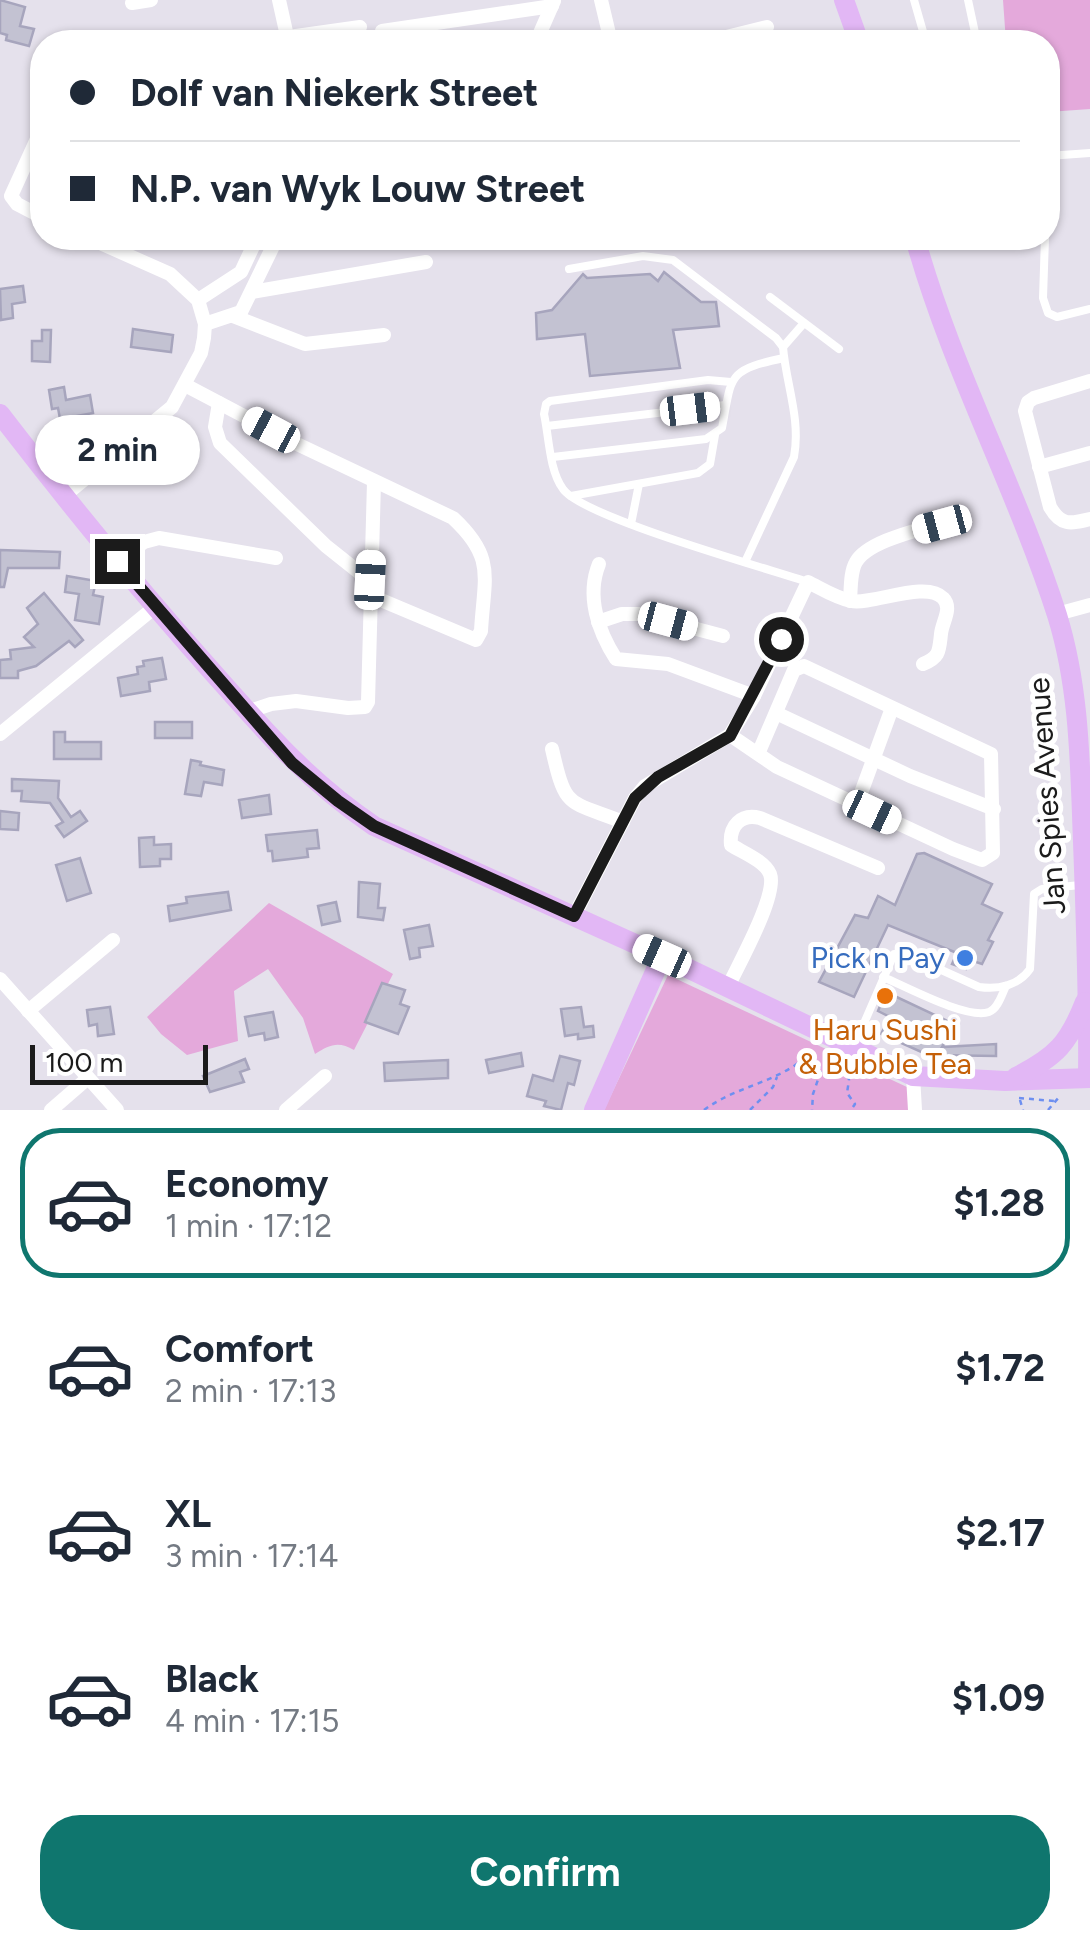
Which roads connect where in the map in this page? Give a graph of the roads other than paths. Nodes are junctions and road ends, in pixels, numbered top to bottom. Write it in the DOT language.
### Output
graph roads {
  1 [pos="151,0"];
  2 [pos="278,0"];
  3 [pos="601,0"];
  4 [pos="844,0"];
  5 [pos="856,0"];
  6 [pos="914,0"];
  7 [pos="968,0"];
  8 [pos="132,3"];
  9 [pos="553,3"];
  10 [pos="360,27"];
  11 [pos="767,28"];
  12 [pos="286,30"];
  13 [pos="336,30"];
  14 [pos="388,30"];
  15 [pos="541,30"];
  16 [pos="608,30"];
  17 [pos="758,30"];
  18 [pos="855,30"];
  19 [pos="859,30"];
  20 [pos="923,30"];
  21 [pos="974,30"];
  22 [pos="1090,152"];
  23 [pos="30,155"];
  24 [pos="1060,155"];
  25 [pos="30,211"];
  26 [pos="116,250"];
  27 [pos="252,250"];
  28 [pos="271,250"];
  29 [pos="919,250"];
  30 [pos="1045,250"];
  31 [pos="426,262"];
  32 [pos="568,268"];
  33 [pos="252,292"];
  34 [pos="770,297"];
  35 [pos="198,300"];
  36 [pos="1090,309"];
  37 [pos="233,316"];
  38 [pos="804,322"];
  39 [pos="205,324"];
  40 [pos="384,335"];
  41 [pos="783,347"];
  42 [pos="839,349"];
  43 [pos="784,358"];
  44 [pos="1090,381"];
  45 [pos="731,382"];
  46 [pos="185,385"];
  47 [pos="219,403"];
  48 [pos="725,405"];
  49 [pos="0,414"];
  50 [pos="547,426"];
  51 [pos="715,435"];
  52 [pos="1090,453"];
  53 [pos="553,457"];
  54 [pos="1039,467"];
  55 [pos="374,482"];
  56 [pos="640,484"];
  57 [pos="64,496"];
  58 [pos="572,496"];
  59 [pos="1090,519"];
  60 [pos="631,524"];
  61 [pos="942,524"];
  62 [pos="276,558"];
  63 [pos="117,561"];
  64 [pos="746,562"];
  65 [pos="599,564"];
  66 [pos="808,582"];
  67 [pos="369,588"];
  68 [pos="850,601"];
  69 [pos="1090,605"];
  70 [pos="155,608"];
  71 [pos="1057,614"];
  72 [pos="598,622"];
  73 [pos="723,636"];
  74 [pos="923,664"];
  75 [pos="754,696"];
  76 [pos="892,708"];
  77 [pos="248,712"];
  78 [pos="776,713"];
  79 [pos="0,734"];
  80 [pos="730,736"];
  81 [pos="552,749"];
  82 [pos="758,754"];
  83 [pos="875,760"];
  84 [pos="857,804"];
  85 [pos="994,809"];
  86 [pos="622,822"];
  87 [pos="878,868"];
  88 [pos="1085,885"];
  89 [pos="574,916"];
  90 [pos="113,940"];
  91 [pos="662,956"];
  92 [pos="1088,962"];
  93 [pos="882,977"];
  94 [pos="0,979"];
  95 [pos="1006,986"];
  96 [pos="728,987"];
  97 [pos="1089,991"];
  98 [pos="1090,1007"];
  99 [pos="28,1011"];
  100 [pos="850,1056"];
  101 [pos="325,1076"];
  102 [pos="913,1076"];
  103 [pos="88,1078"];
  104 [pos="1089,1078"];
  105 [pos="1014,1091"];
  106 [pos="52,1110"];
  107 [pos="117,1110"];
  108 [pos="286,1110"];
  109 [pos="594,1110"];
  110 [pos="915,1110"];
  1 -- 8 [label="street"];
  2 -- 12 [label="street"];
  3 -- 16 [label="street"];
  4 -- 18 [label="street"];
  5 -- 19 [label="street"];
  6 -- 20 [label="lane"];
  7 -- 21 [label="lane"];
  9 -- 14 [label="street"];
  9 -- 15 [label="street"];
  10 -- 13 [label="street"];
  11 -- 17 [label="street"];
  22 -- 24 [label="lane"];
  23 -- 25 [label="street"];
  26 -- 35 [label="street"];
  27 -- 35 [label="street"];
  28 -- 33 [label="street"];
  29 -- 71 [label="street, Jan Spies Avenue"];
  30 -- 36 [label="lane"];
  31 -- 33 [label="street"];
  32 -- 41 [label="lane"];
  33 -- 37 [label="street"];
  34 -- 38 [label="lane"];
  35 -- 39 [label="street"];
  37 -- 39 [label="street"];
  37 -- 40 [label="street"];
  38 -- 41 [label="lane"];
  38 -- 42 [label="lane"];
  39 -- 46 [label="street"];
  41 -- 43 [label="lane"];
  43 -- 45 [label="lane"];
  43 -- 64 [label="lane"];
  44 -- 54 [label="street"];
  45 -- 48 [label="lane"];
  45 -- 50 [label="lane"];
  46 -- 47 [label="street"];
  46 -- 57 [label="street"];
  47 -- 55 [label="street"];
  47 -- 67 [label="street"];
  48 -- 50 [label="lane"];
  48 -- 51 [label="lane"];
  49 -- 57 [label="street"];
  50 -- 53 [label="lane"];
  51 -- 53 [label="lane"];
  51 -- 56 [label="lane"];
  52 -- 54 [label="street"];
  53 -- 58 [label="lane"];
  54 -- 59 [label="street"];
  55 -- 67 [label="street"];
  55 -- 67 [label="street"];
  56 -- 58 [label="lane"];
  56 -- 60 [label="lane"];
  57 -- 63 [label="street"];
  58 -- 60 [label="lane"];
  60 -- 64 [label="lane"];
  61 -- 68 [label="street"];
  62 -- 63 [label="street"];
  63 -- 70 [label="street"];
  64 -- 66 [label="lane"];
  65 -- 72 [label="street"];
  66 -- 68 [label="street"];
  66 -- 75 [label="street"];
  67 -- 77 [label="street"];
  68 -- 74 [label="street"];
  69 -- 71 [label="street"];
  70 -- 77 [label="street"];
  70 -- 79 [label="street"];
  71 -- 88 [label="street, Jan Spies Avenue"];
  72 -- 73 [label="street"];
  72 -- 75 [label="street"];
  75 -- 80 [label="street"];
  76 -- 78 [label="street"];
  76 -- 83 [label="street"];
  76 -- 85 [label="street"];
  77 -- 89 [label="street"];
  78 -- 82 [label="street"];
  78 -- 83 [label="street"];
  80 -- 82 [label="street"];
  80 -- 86 [label="street"];
  81 -- 86 [label="street"];
  82 -- 84 [label="street"];
  83 -- 84 [label="street"];
  83 -- 85 [label="street"];
  84 -- 85 [label="street"];
  86 -- 89 [label="street"];
  87 -- 96 [label="street"];
  88 -- 92 [label="street, Jan Spies Avenue"];
  88 -- 95 [label="lane"];
  89 -- 91 [label="street"];
  90 -- 99 [label="street"];
  91 -- 96 [label="street"];
  91 -- 109 [label="street"];
  92 -- 97 [label="street, Jan Spies Avenue"];
  93 -- 95 [label="lane"];
  93 -- 95 [label="lane"];
  93 -- 100 [label="lane"];
  94 -- 99 [label="street"];
  96 -- 100 [label="street"];
  97 -- 98 [label="street, Jan Spies Avenue"];
  97 -- 105 [label="street"];
  98 -- 104 [label="street, Jan Spies Avenue"];
  99 -- 103 [label="street"];
  100 -- 102 [label="street"];
  101 -- 108 [label="street"];
  102 -- 105 [label="street"];
  102 -- 110 [label="street"];
  103 -- 106 [label="street"];
  103 -- 107 [label="street"];
  104 -- 105 [label="street"];
}
